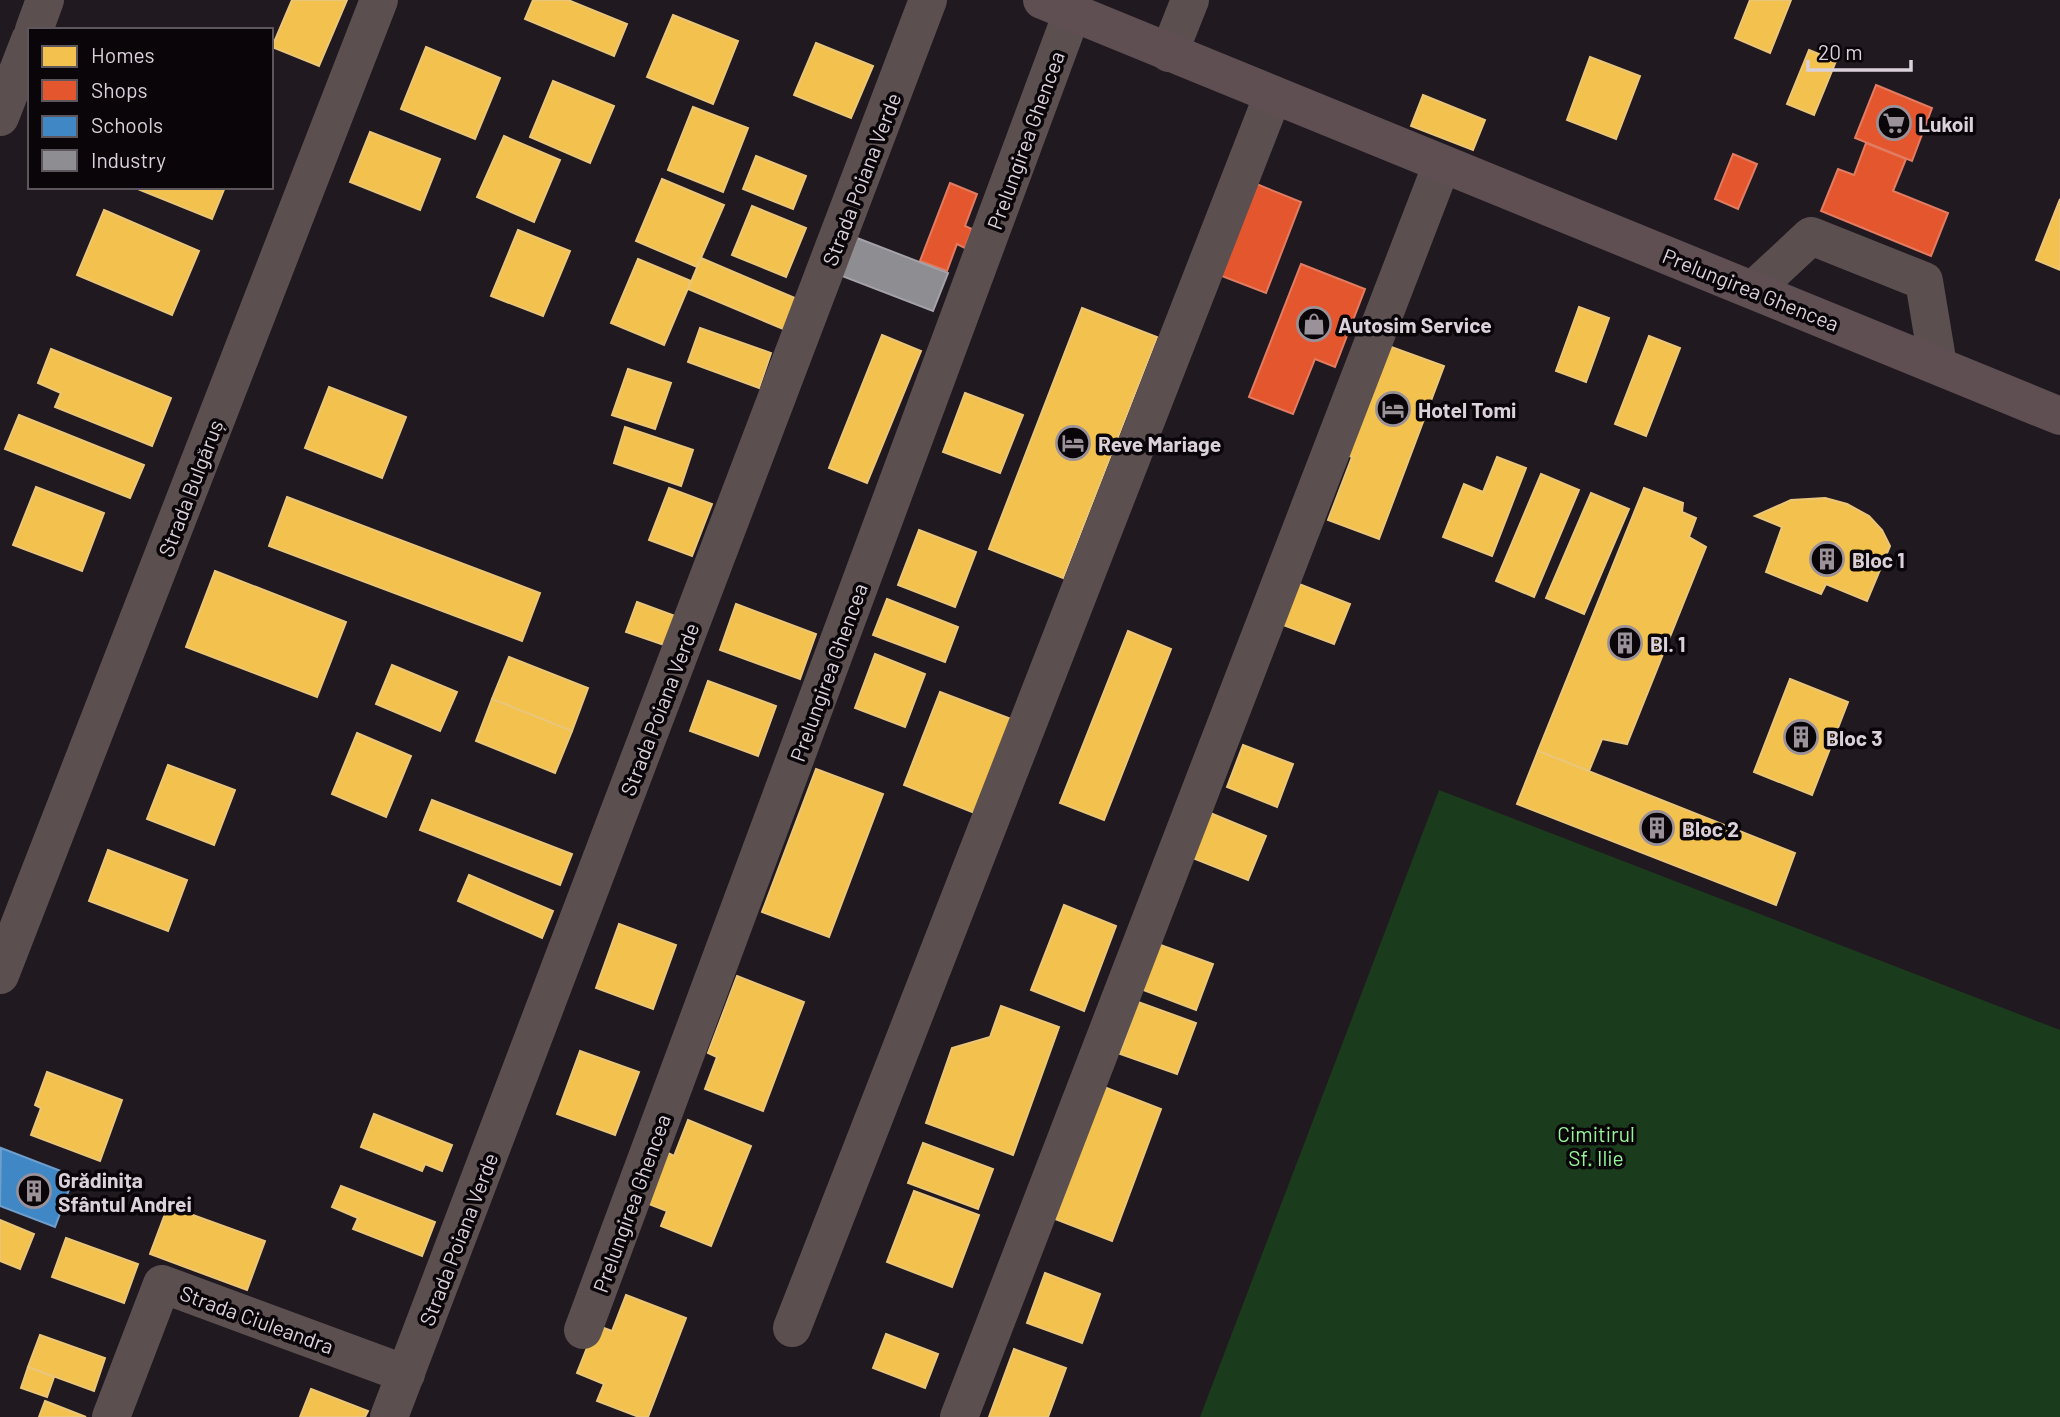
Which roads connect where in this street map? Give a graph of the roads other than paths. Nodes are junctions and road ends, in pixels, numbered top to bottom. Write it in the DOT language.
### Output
graph roads {
  1 [pos="45,0"];
  2 [pos="379,0"];
  3 [pos="928,0"];
  4 [pos="1190,0"];
  5 [pos="1057,6"];
  6 [pos="35,28"];
  7 [pos="28,45"];
  8 [pos="1168,53"];
  9 [pos="1273,96"];
  10 [pos="0,117"];
  11 [pos="1442,164"];
  12 [pos="1753,290"];
  13 [pos="1938,365"];
  14 [pos="2060,416"];
  15 [pos="0,975"];
  16 [pos="792,1328"];
  17 [pos="583,1330"];
  18 [pos="398,1393"];
  19 [pos="111,1417"];
  20 [pos="959,1417"];
  1 -- 6 [label="street"];
  2 -- 15 [label="street, Strada Bulgăruș"];
  3 -- 18 [label="street, Strada Poiana Verde"];
  4 -- 8 [label="street"];
  5 -- 8 [label="main road, Prelungirea Ghencea"];
  5 -- 17 [label="street, Prelungirea Ghencea"];
  7 -- 10 [label="street"];
  8 -- 9 [label="main road, Prelungirea Ghencea"];
  9 -- 11 [label="main road, Prelungirea Ghencea"];
  9 -- 16 [label="street"];
  11 -- 12 [label="main road, Prelungirea Ghencea"];
  11 -- 20 [label="street"];
  12 -- 13 [label="main road, Prelungirea Ghencea"];
  12 -- 13 [label="street"];
  13 -- 14 [label="main road, Prelungirea Ghencea"];
  18 -- 19 [label="street, Strada Ciuleandra"];
}
